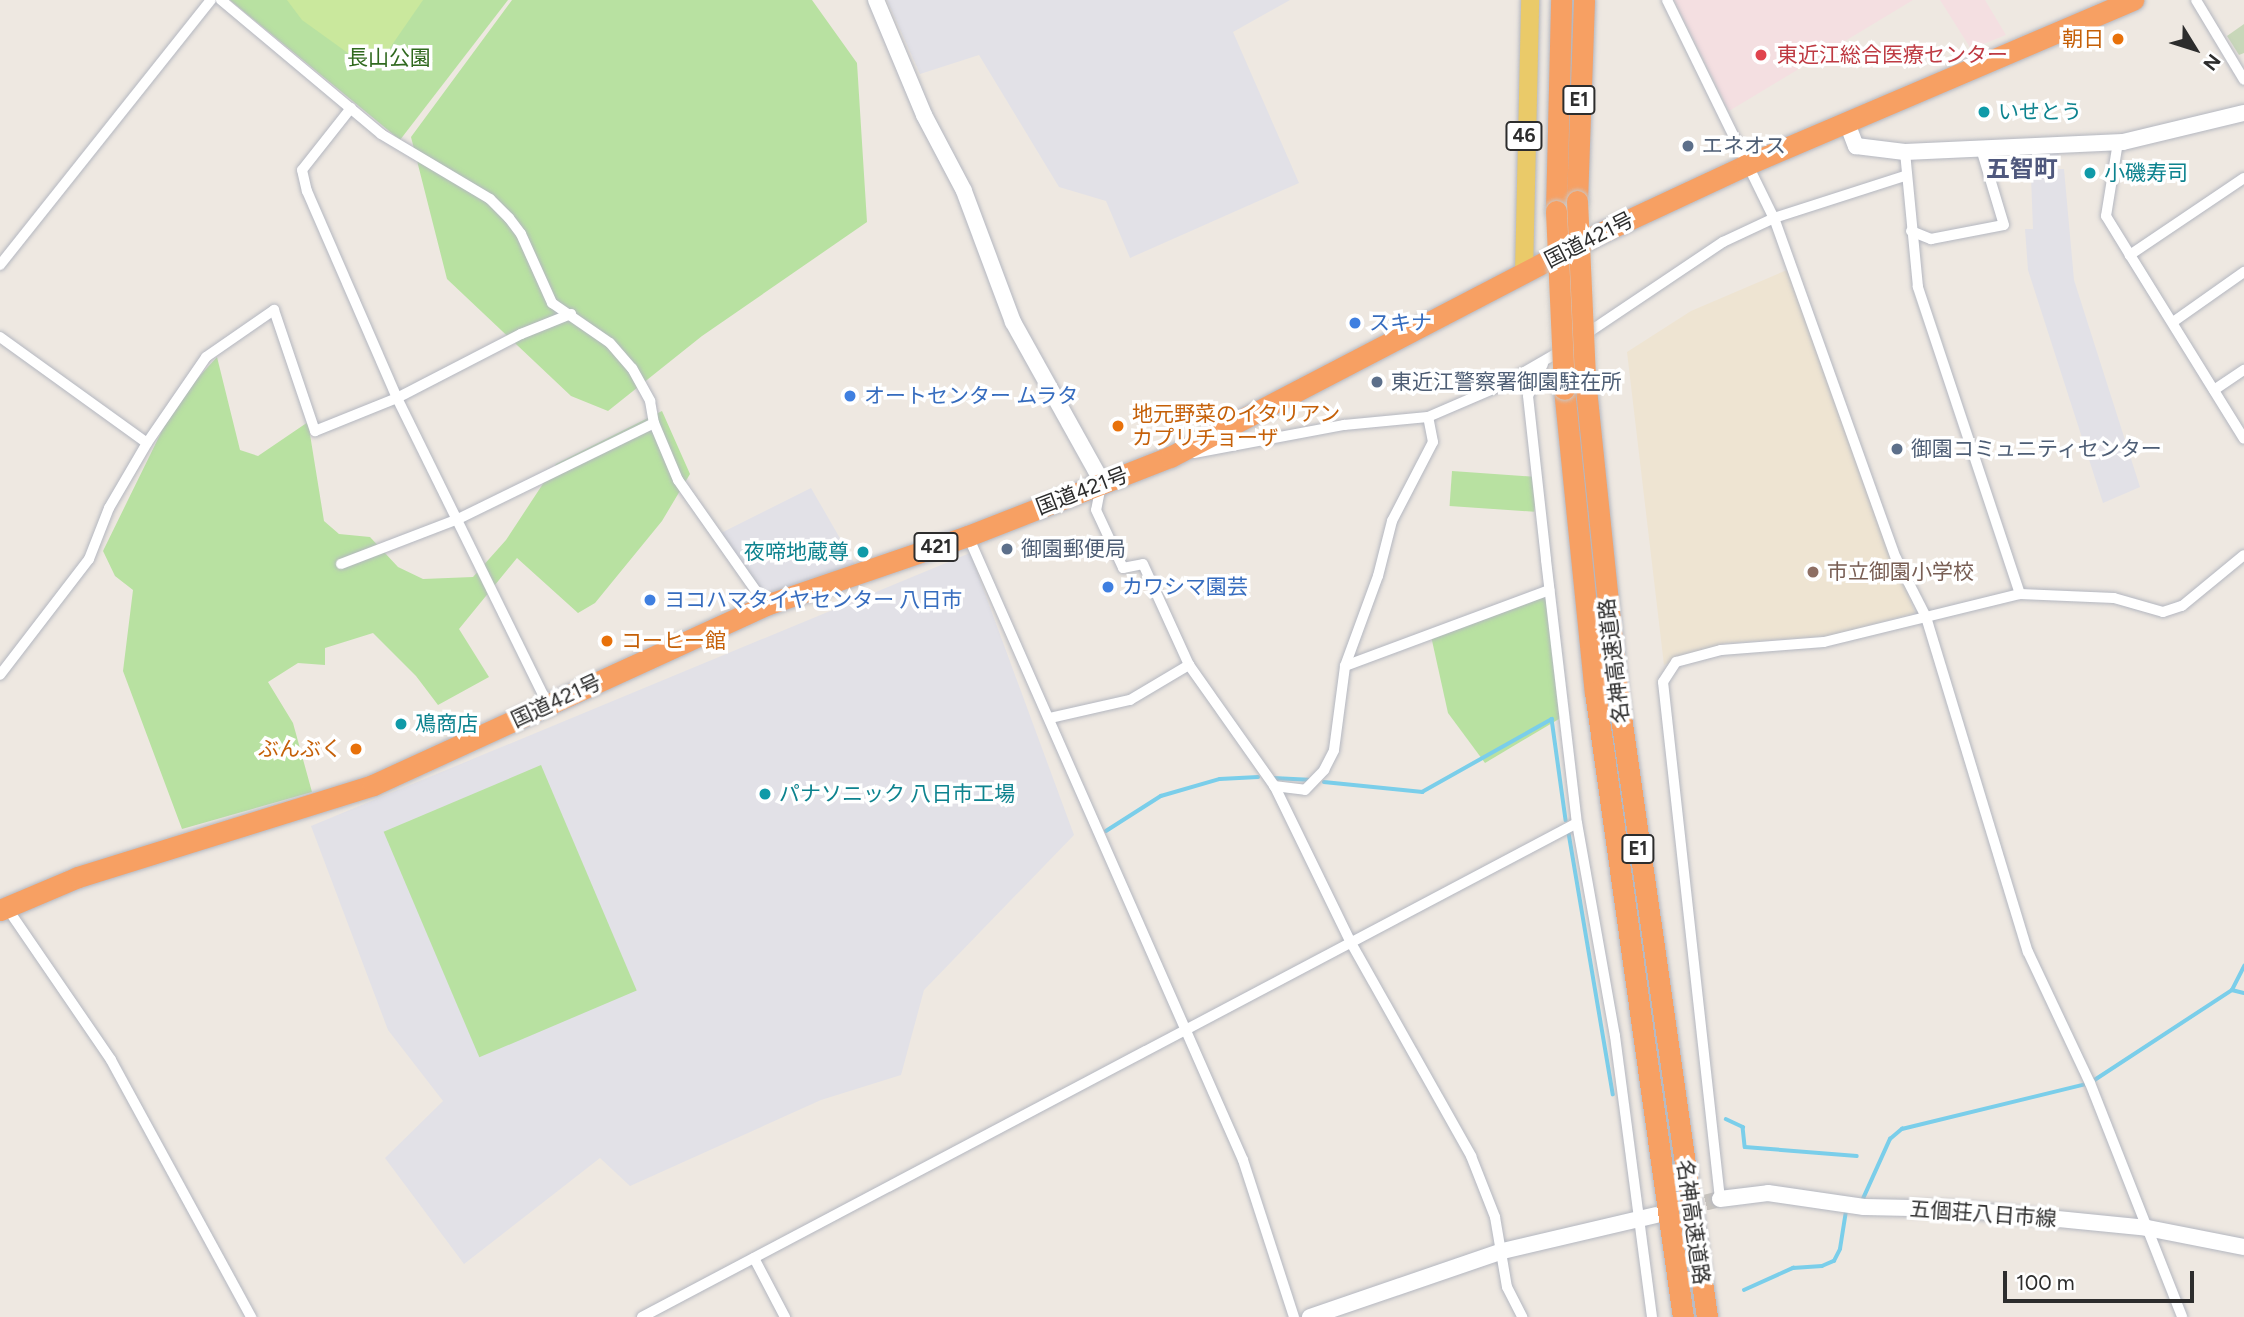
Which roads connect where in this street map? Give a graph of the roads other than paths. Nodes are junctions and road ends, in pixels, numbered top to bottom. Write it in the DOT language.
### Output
graph roads {
  1 [pos="211,0"];
  2 [pos="221,0"];
  3 [pos="876,0"];
  4 [pos="1530,0"];
  5 [pos="1561,0"];
  6 [pos="1584,0"];
  7 [pos="1667,0"];
  8 [pos="2133,0"];
  9 [pos="2196,0"];
  10 [pos="2244,80"];
  11 [pos="351,108"];
  12 [pos="2244,113"];
  13 [pos="1846,123"];
  14 [pos="2118,142"];
  15 [pos="1981,149"];
  16 [pos="1905,152"];
  17 [pos="1746,165"];
  18 [pos="1905,177"];
  19 [pos="2244,178"];
  20 [pos="1774,218"];
  21 [pos="1911,231"];
  22 [pos="2130,255"];
  23 [pos="0,265"];
  24 [pos="2244,272"];
  25 [pos="1524,273"];
  26 [pos="571,314"];
  27 [pos="2173,322"];
  28 [pos="0,337"];
  29 [pos="1542,364"];
  30 [pos="2244,370"];
  31 [pos="2214,390"];
  32 [pos="397,398"];
  33 [pos="1429,417"];
  34 [pos="654,424"];
  35 [pos="2240,426"];
  36 [pos="2244,439"];
  37 [pos="146,443"];
  38 [pos="1170,457"];
  39 [pos="1102,482"];
  40 [pos="458,519"];
  41 [pos="968,536"];
  42 [pos="2244,555"];
  43 [pos="341,564"];
  44 [pos="1549,590"];
  45 [pos="2020,594"];
  46 [pos="766,605"];
  47 [pos="1926,617"];
  48 [pos="1189,665"];
  49 [pos="1345,666"];
  50 [pos="0,674"];
  51 [pos="548,705"];
  52 [pos="1050,718"];
  53 [pos="1274,786"];
  54 [pos="1577,823"];
  55 [pos="2,906"];
  56 [pos="1350,941"];
  57 [pos="1187,1027"];
  58 [pos="1720,1199"];
  59 [pos="1656,1215"];
  60 [pos="1638,1219"];
  61 [pos="2147,1228"];
  62 [pos="2244,1247"];
  63 [pos="1503,1251"];
  64 [pos="754,1258"];
  65 [pos="251,1317"];
  66 [pos="642,1317"];
  67 [pos="785,1317"];
  68 [pos="1294,1317"];
  69 [pos="1310,1317"];
  70 [pos="1522,1317"];
  71 [pos="1652,1317"];
  72 [pos="1683,1317"];
  73 [pos="1707,1317"];
  74 [pos="2182,1317"];
  1 -- 23 [label="street"];
  2 -- 11 [label="street"];
  3 -- 39 [label="street"];
  4 -- 25 [label="main road, 46"];
  5 -- 72 [label="highway, 名神高速道路 / E1, bridge"];
  6 -- 73 [label="highway, 名神高速道路 / E1, bridge"];
  7 -- 17 [label="street"];
  8 -- 13 [label="highway, 国道421号 / 421"];
  9 -- 10 [label="street"];
  11 -- 26 [label="street"];
  11 -- 32 [label="street"];
  12 -- 14 [label="street"];
  13 -- 16 [label="street"];
  13 -- 17 [label="highway, 国道421号 / 421"];
  14 -- 15 [label="street"];
  14 -- 22 [label="street"];
  15 -- 16 [label="street"];
  15 -- 21 [label="street"];
  16 -- 18 [label="street"];
  17 -- 20 [label="street"];
  17 -- 25 [label="highway, 国道421号 / 421"];
  18 -- 20 [label="street"];
  18 -- 21 [label="street"];
  19 -- 22 [label="street"];
  20 -- 29 [label="street"];
  20 -- 47 [label="street"];
  21 -- 45 [label="street"];
  22 -- 27 [label="street"];
  24 -- 27 [label="street"];
  25 -- 38 [label="highway, 国道421号 / 421"];
  26 -- 32 [label="street"];
  26 -- 34 [label="street"];
  27 -- 31 [label="street"];
  28 -- 37 [label="street"];
  29 -- 33 [label="street"];
  29 -- 44 [label="street"];
  30 -- 31 [label="street"];
  31 -- 35 [label="street"];
  32 -- 37 [label="street"];
  32 -- 40 [label="street"];
  33 -- 38 [label="street"];
  33 -- 49 [label="street"];
  34 -- 40 [label="street"];
  34 -- 46 [label="street"];
  35 -- 36 [label="street"];
  37 -- 50 [label="street"];
  38 -- 39 [label="highway, 国道421号 / 421"];
  39 -- 41 [label="highway, 国道421号 / 421"];
  39 -- 48 [label="street"];
  40 -- 43 [label="street"];
  40 -- 51 [label="street"];
  41 -- 46 [label="highway, 国道421号 / 421"];
  41 -- 52 [label="street"];
  42 -- 45 [label="street"];
  44 -- 49 [label="street"];
  44 -- 54 [label="street"];
  45 -- 47 [label="street"];
  46 -- 51 [label="highway, 国道421号 / 421"];
  47 -- 58 [label="street"];
  47 -- 61 [label="street"];
  48 -- 52 [label="street"];
  48 -- 53 [label="street"];
  49 -- 53 [label="street"];
  51 -- 55 [label="highway, 国道421号 / 421"];
  52 -- 57 [label="street"];
  53 -- 56 [label="street"];
  54 -- 56 [label="street"];
  54 -- 60 [label="street"];
  55 -- 65 [label="street"];
  56 -- 57 [label="street"];
  56 -- 63 [label="street"];
  57 -- 64 [label="street"];
  57 -- 68 [label="street"];
  58 -- 61 [label="street, 五個荘八日市線"];
  59 -- 60 [label="street"];
  60 -- 63 [label="street"];
  60 -- 71 [label="street"];
  61 -- 62 [label="street, 五個荘八日市線"];
  61 -- 74 [label="street"];
  63 -- 69 [label="street"];
  63 -- 70 [label="street"];
  64 -- 66 [label="street"];
  64 -- 67 [label="street"];
}
